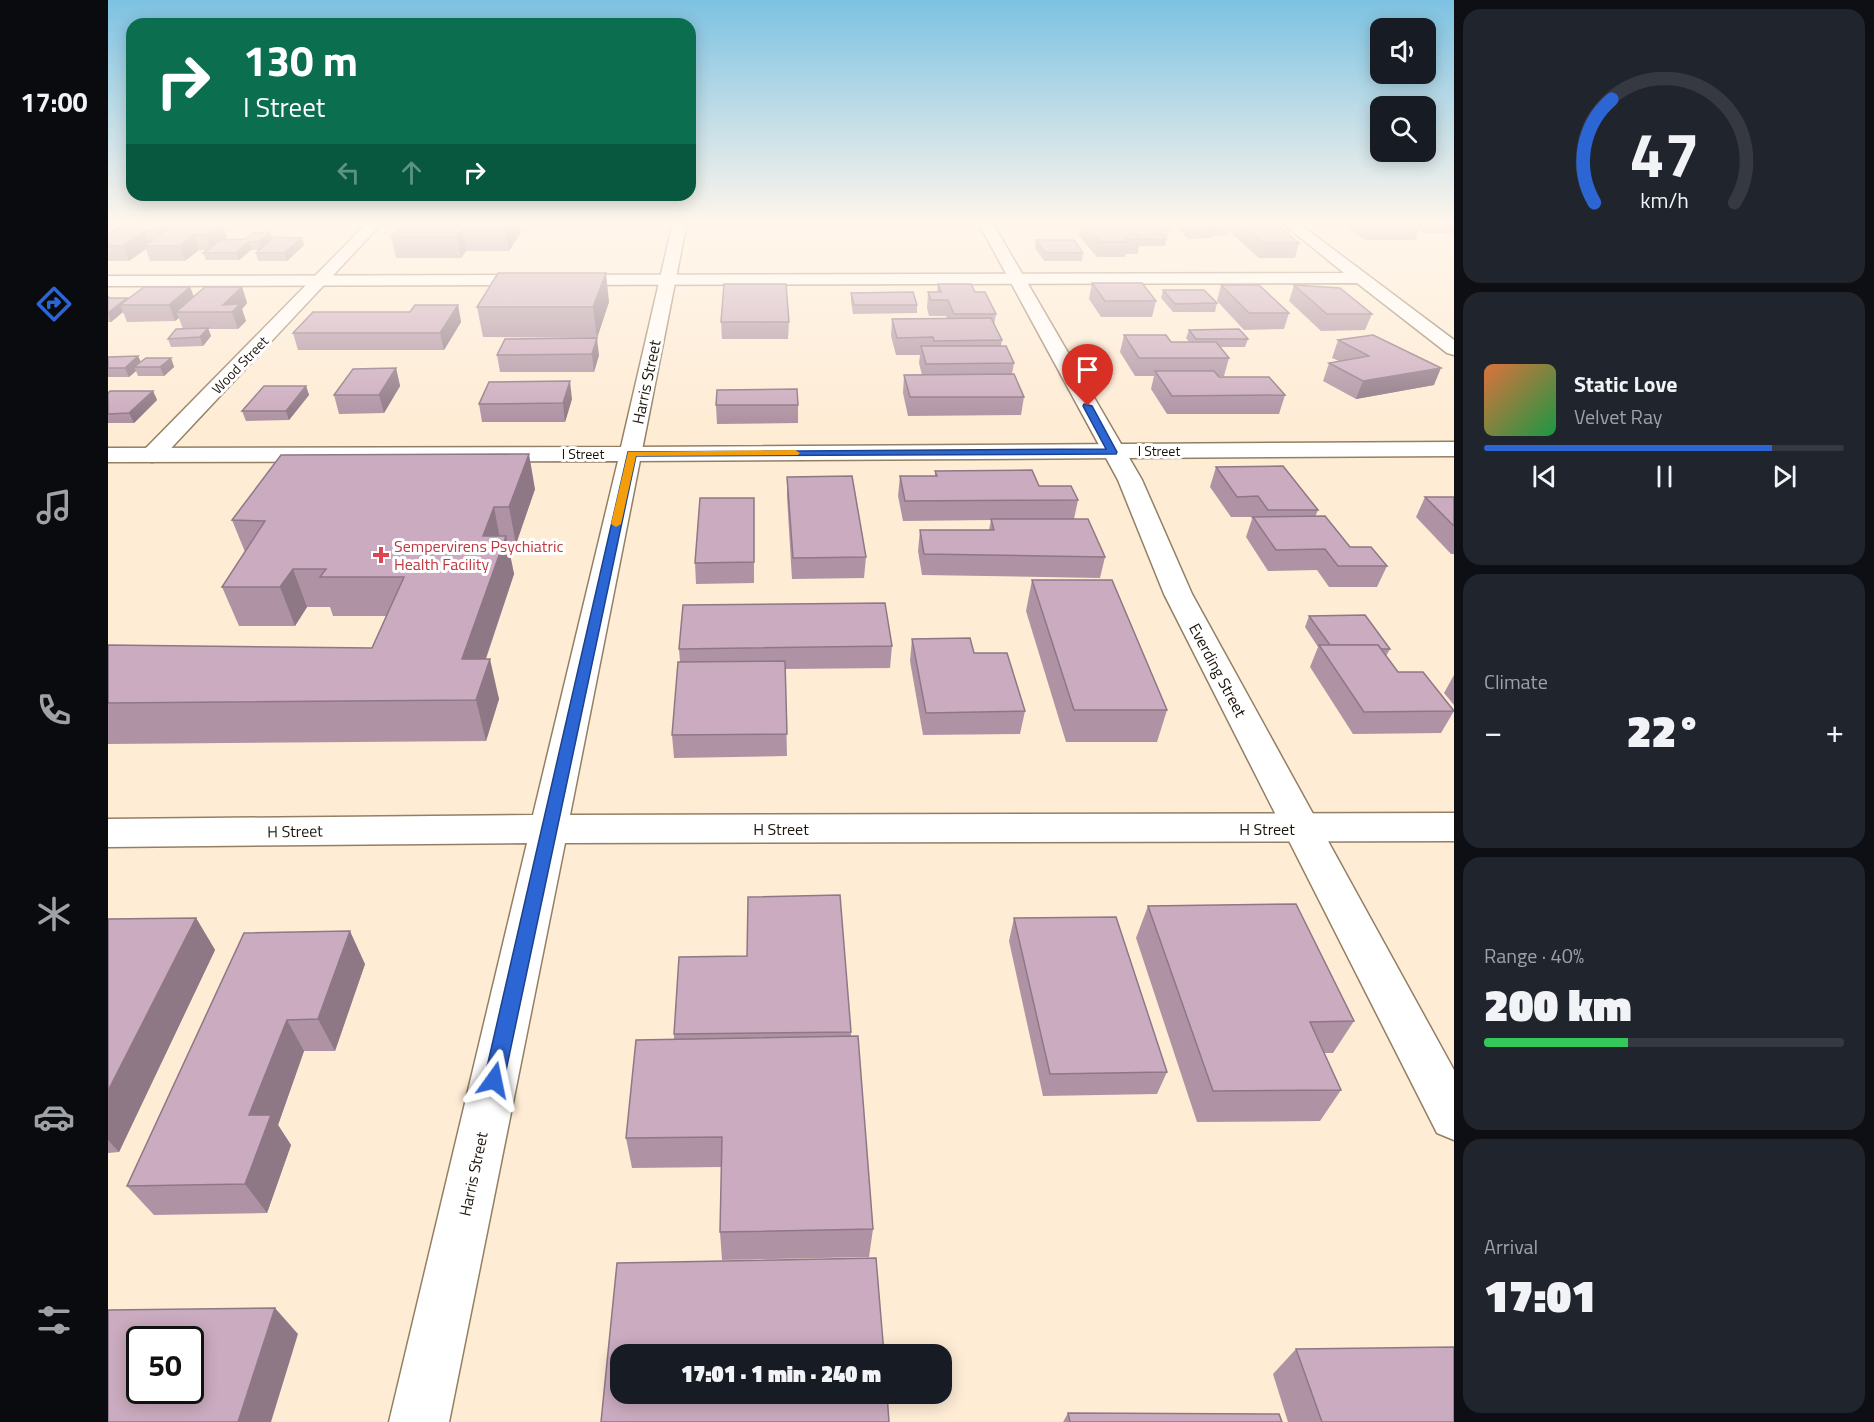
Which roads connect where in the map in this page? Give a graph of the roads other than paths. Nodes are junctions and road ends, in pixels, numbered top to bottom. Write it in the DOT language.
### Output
graph roads {
  1 [pos="313,288"];
  2 [pos="666,288"];
  3 [pos="1022,288"];
  4 [pos="1375,288"];
  5 [pos="1454,349"];
  6 [pos="1454,449"];
  7 [pos="1113,452"];
  8 [pos="466,454"];
  9 [pos="631,454"];
  10 [pos="108,455"];
  11 [pos="152,455"];
  12 [pos="619,511"];
  13 [pos="1454,827"];
  14 [pos="549,829"];
  15 [pos="1302,829"];
  16 [pos="108,833"];
  17 [pos="1454,1117"];
  18 [pos="419,1422"];
  1 -- 11 [label="street, Wood Street"];
  2 -- 9 [label="street, Harris Street"];
  3 -- 7 [label="street, Everding Street"];
  4 -- 5 [label="street"];
  6 -- 7 [label="street, I Street"];
  7 -- 9 [label="street, I Street"];
  7 -- 15 [label="street, Everding Street"];
  8 -- 9 [label="street, I Street"];
  8 -- 11 [label="street, I Street"];
  8 -- 12 [label="street"];
  9 -- 12 [label="street, Harris Street"];
  10 -- 11 [label="street, I Street"];
  12 -- 14 [label="street, Harris Street"];
  13 -- 15 [label="street, H Street"];
  14 -- 15 [label="street, H Street"];
  14 -- 16 [label="street, H Street"];
  14 -- 18 [label="street, Harris Street"];
  15 -- 17 [label="street, Everding Street"];
}
